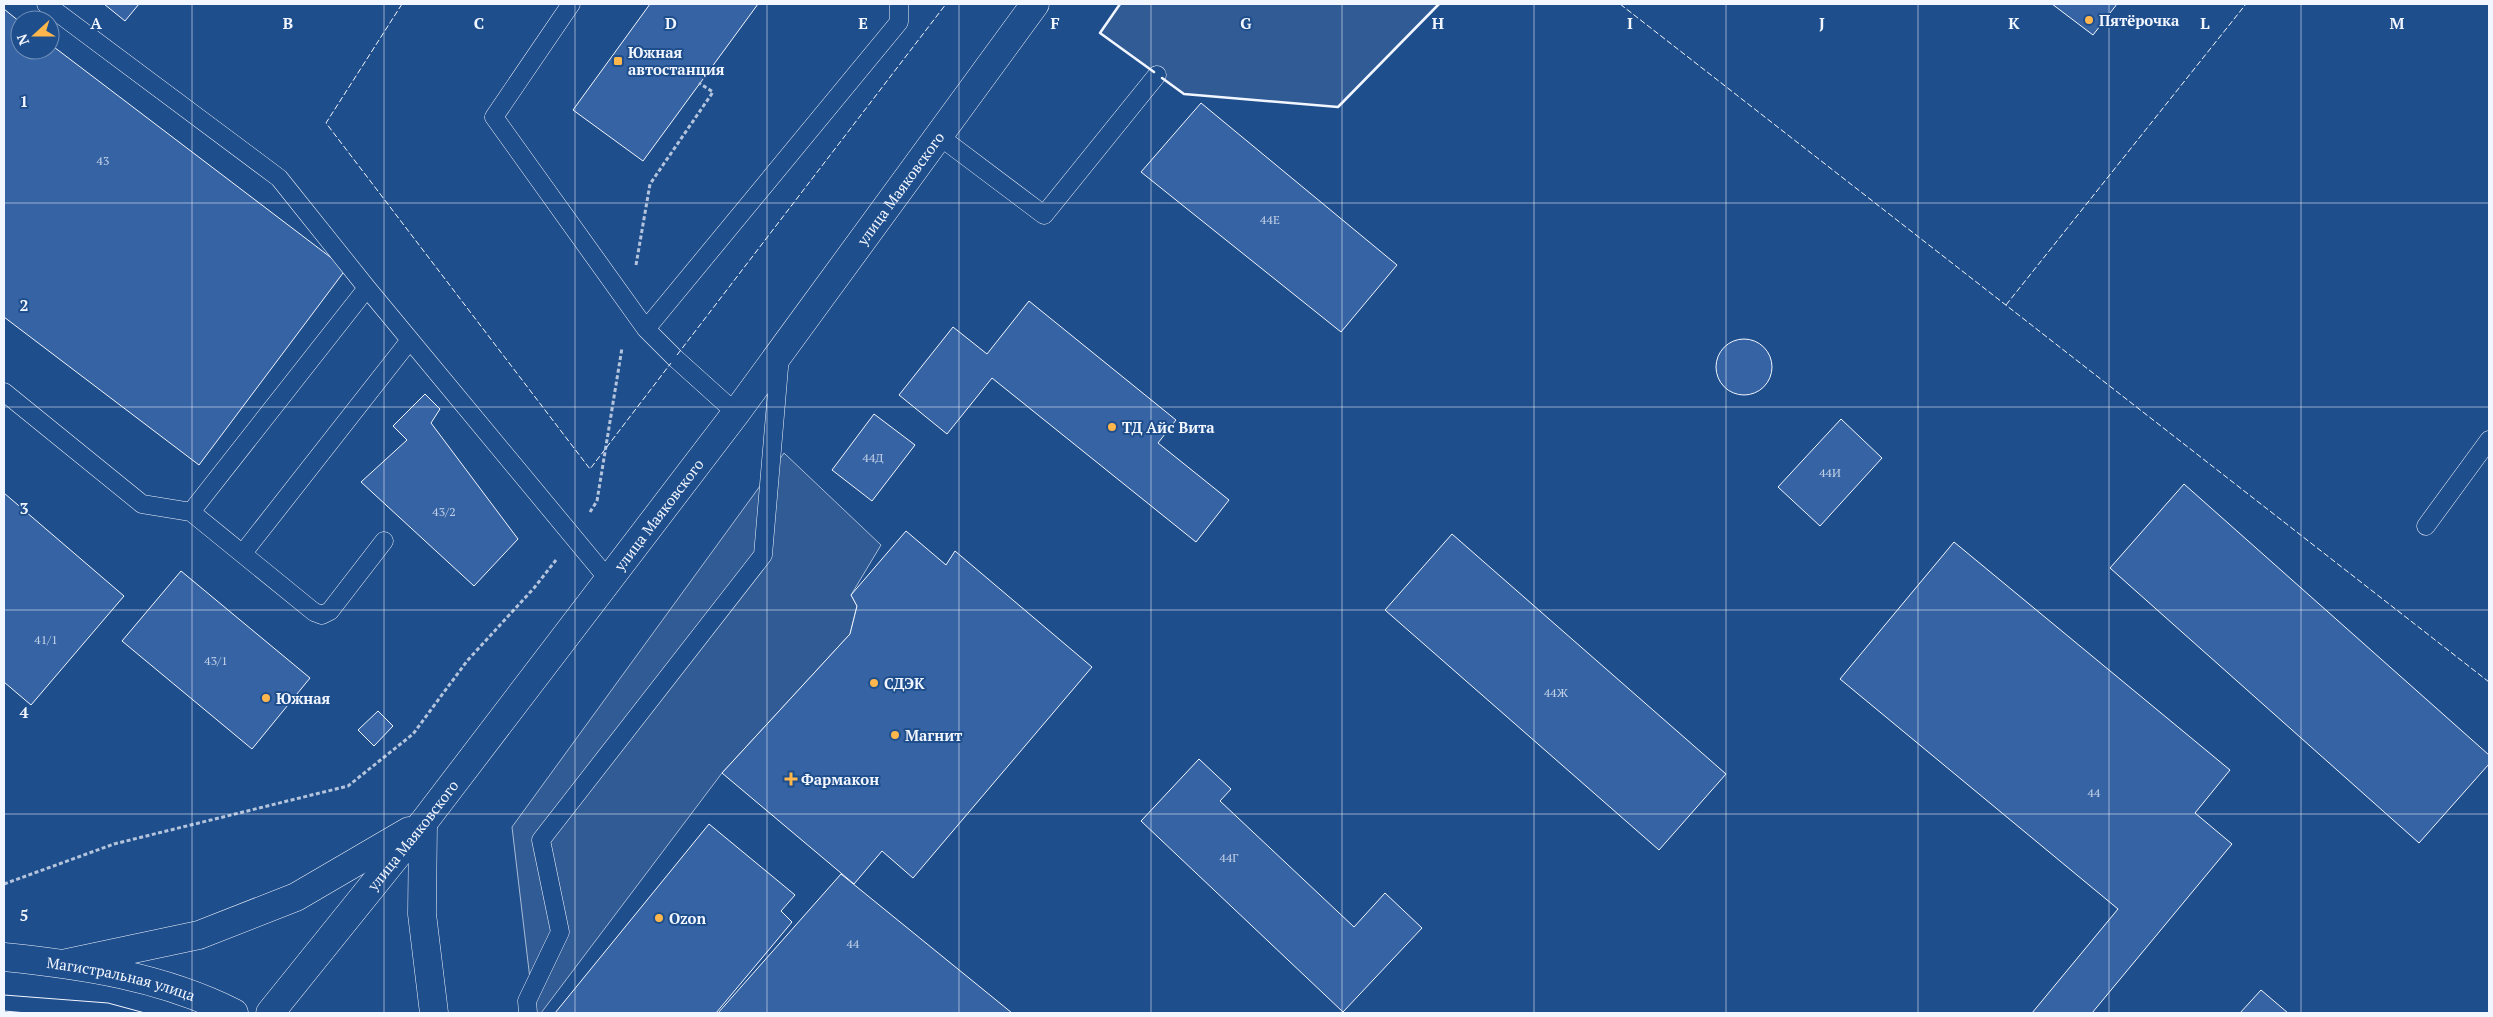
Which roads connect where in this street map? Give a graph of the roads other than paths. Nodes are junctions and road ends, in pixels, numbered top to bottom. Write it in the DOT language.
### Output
graph roads {
  1 [pos="46,4"];
  2 [pos="571,4"];
  3 [pos="900,4"];
  4 [pos="1035,4"];
  5 [pos="1157,75"];
  6 [pos="938,136"];
  7 [pos="367,288"];
  8 [pos="646,329"];
  9 [pos="410,340"];
  10 [pos="780,353"];
  11 [pos="4,392"];
  12 [pos="736,413"];
  13 [pos="2489,440"];
  14 [pos="191,512"];
  15 [pos="2426,526"];
  16 [pos="384,541"];
  17 [pos="243,554"];
  18 [pos="609,580"];
  19 [pos="424,823"];
  20 [pos="4,957"];
  21 [pos="67,963"];
  22 [pos="234,1013"];
  23 [pos="270,1013"];
  24 [pos="434,1013"];
  25 [pos="528,1013"];
  1 -- 7 [label="lane"];
  2 -- 8 [label="lane"];
  3 -- 8 [label="lane"];
  4 -- 6 [label="main road, улица Маяковского"];
  5 -- 6 [label="lane"];
  6 -- 10 [label="main road, улица Маяковского"];
  7 -- 9 [label="lane"];
  7 -- 14 [label="lane"];
  8 -- 12 [label="lane"];
  9 -- 17 [label="lane"];
  9 -- 18 [label="lane"];
  10 -- 12 [label="main road, улица Маяковского"];
  10 -- 25 [label="lane"];
  11 -- 14 [label="lane"];
  12 -- 18 [label="main road, улица Маяковского"];
  13 -- 15 [label="lane"];
  14 -- 17 [label="lane"];
  16 -- 17 [label="lane"];
  18 -- 19 [label="main road, улица Маяковского"];
  19 -- 21 [label="main road"];
  19 -- 23 [label="main road, улица Маяковского"];
  19 -- 24 [label="main road"];
  20 -- 21 [label="main road, Магистральная улица"];
  21 -- 22 [label="main road, Магистральная улица"];
}
